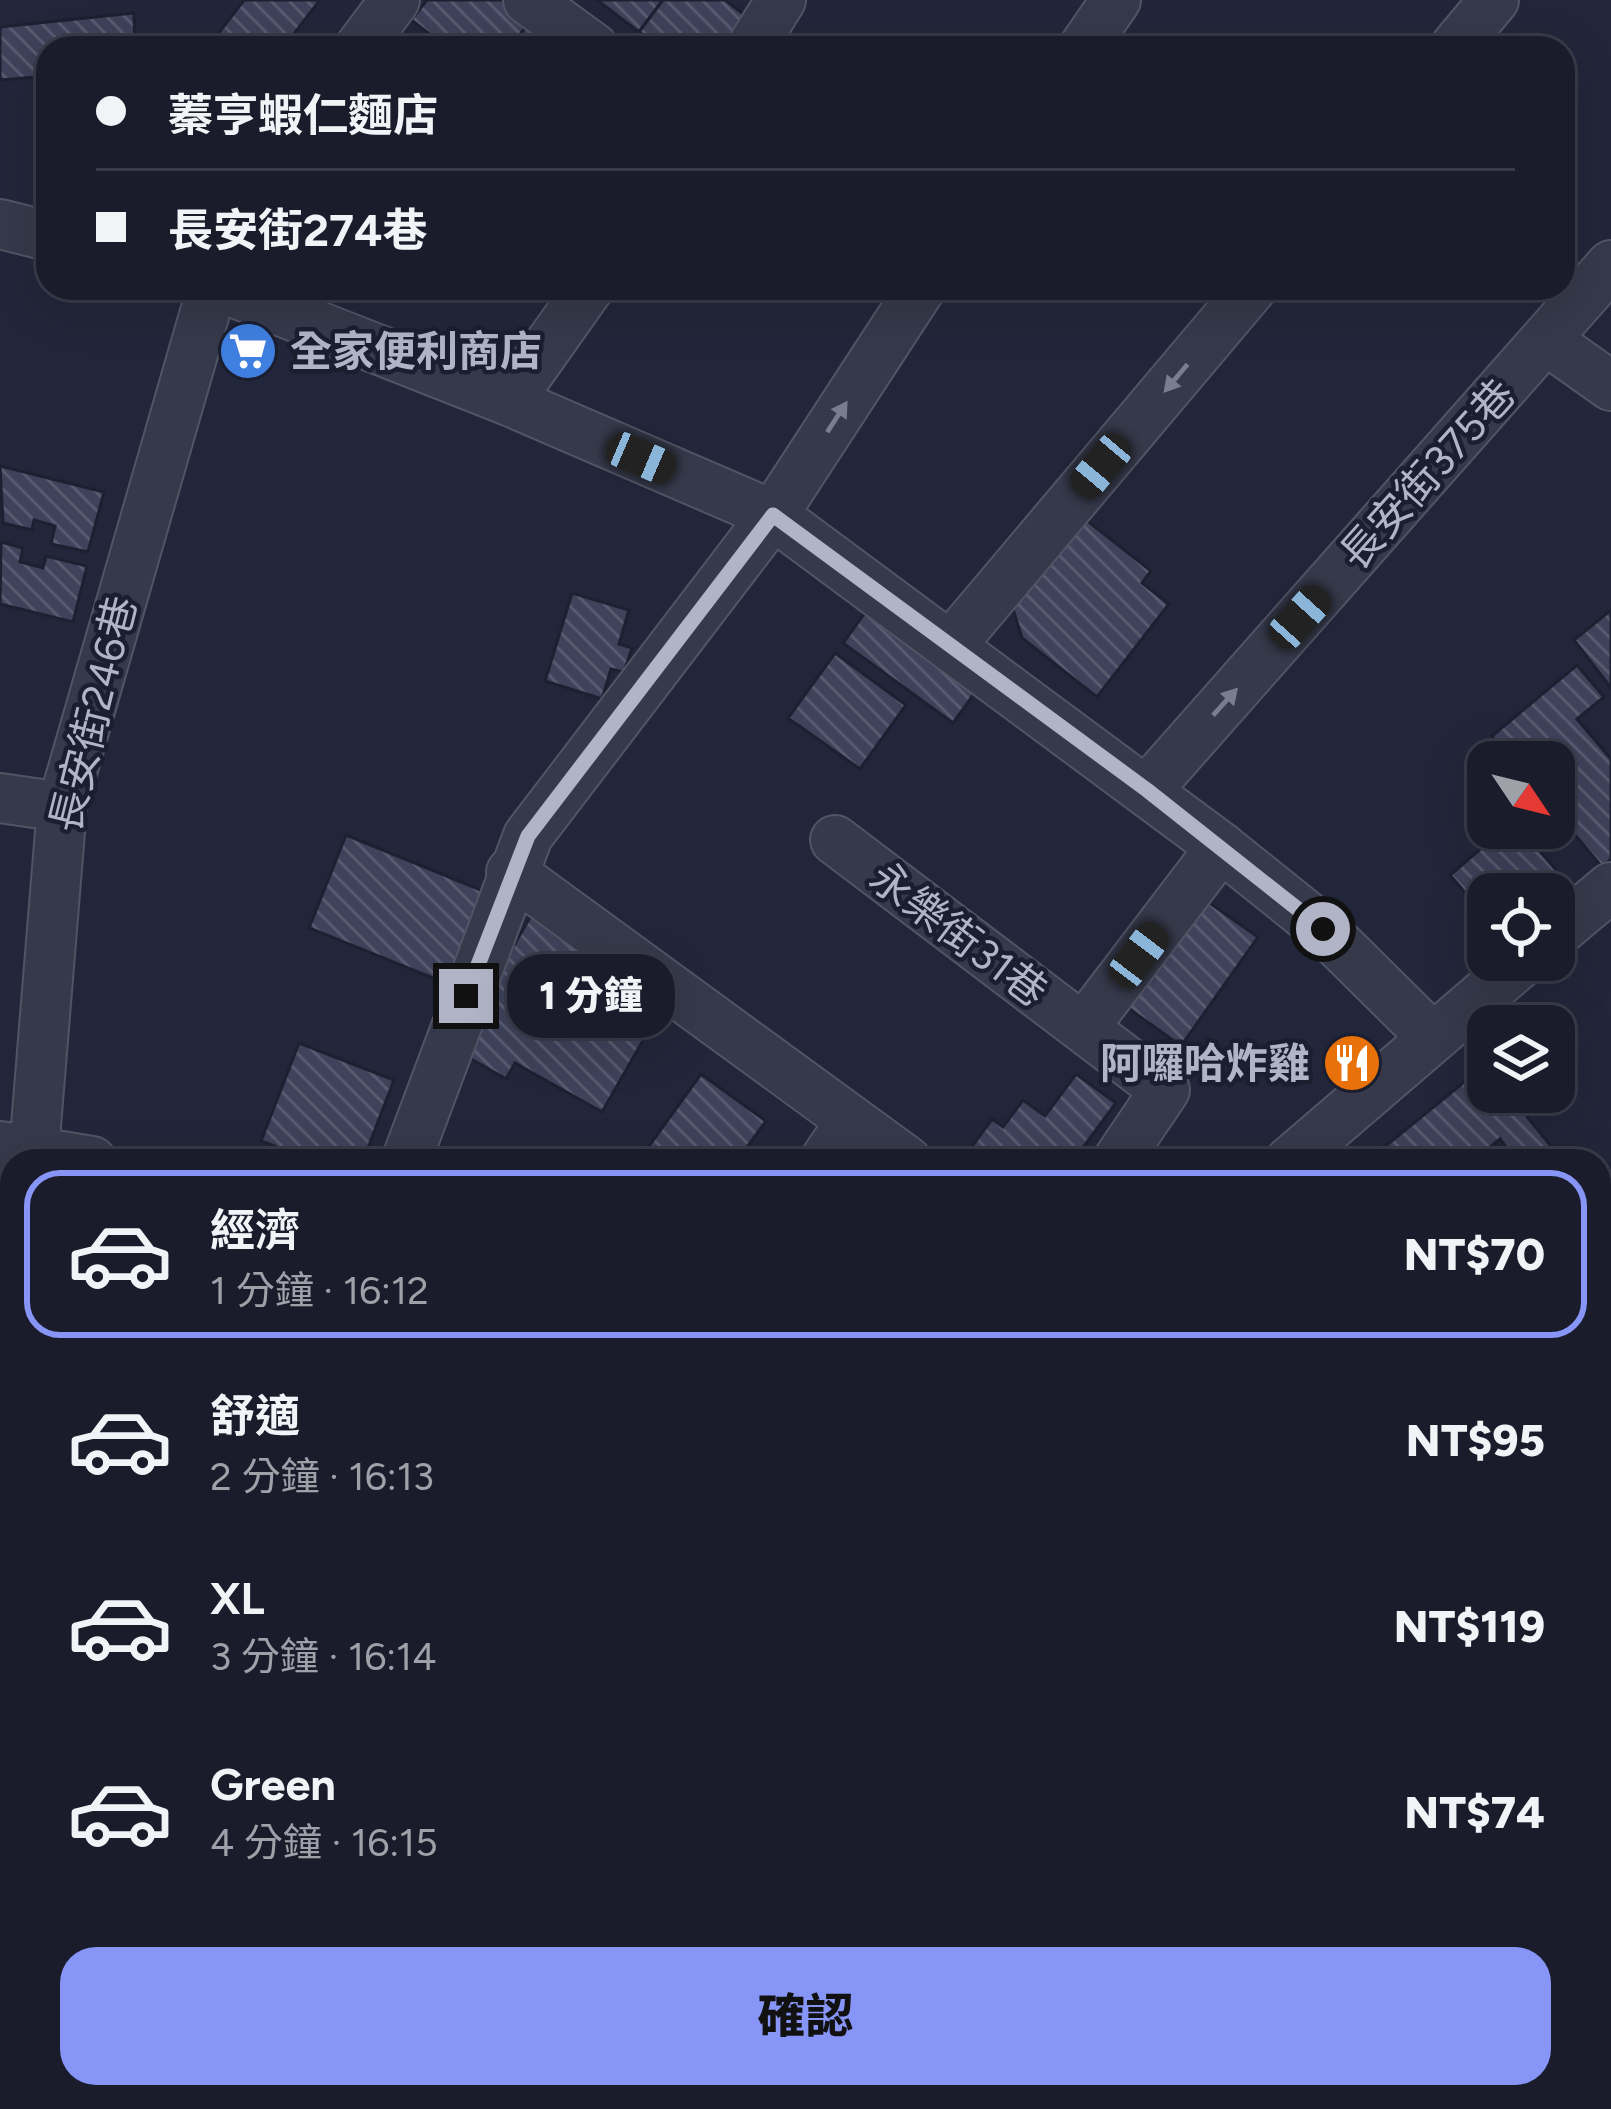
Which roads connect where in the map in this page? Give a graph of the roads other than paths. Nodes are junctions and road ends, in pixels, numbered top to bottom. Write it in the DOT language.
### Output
graph roads {
  1 [pos="395,0"];
  2 [pos="528,0"];
  3 [pos="781,0"];
  4 [pos="1116,0"];
  5 [pos="1494,0"];
  6 [pos="368,36"];
  7 [pos="578,36"];
  8 [pos="758,36"];
  9 [pos="1092,36"];
  10 [pos="1464,36"];
  11 [pos="0,224"];
  12 [pos="36,233"];
  13 [pos="1611,265"];
  14 [pos="209,300"];
  15 [pos="252,300"];
  16 [pos="581,300"];
  17 [pos="913,300"];
  18 [pos="1242,300"];
  19 [pos="1546,340"];
  20 [pos="1611,386"];
  21 [pos="509,401"];
  22 [pos="773,515"];
  23 [pos="951,645"];
  24 [pos="1147,790"];
  25 [pos="0,798"];
  26 [pos="62,808"];
  27 [pos="835,839"];
  28 [pos="1222,847"];
  29 [pos="511,872"];
  30 [pos="1611,887"];
  31 [pos="1575,917"];
  32 [pos="1499,981"];
  33 [pos="1084,1028"];
  34 [pos="1432,1037"];
  35 [pos="21,1040"];
  36 [pos="851,1120"];
  37 [pos="17,1148"];
  38 [pos="410,1149"];
  39 [pos="832,1149"];
  40 [pos="891,1149"];
  41 [pos="1125,1149"];
  42 [pos="1304,1149"];
  1 -- 6 [label="street"];
  2 -- 7 [label="street"];
  3 -- 8 [label="street"];
  4 -- 9 [label="street"];
  5 -- 10 [label="street"];
  11 -- 12 [label="street"];
  13 -- 19 [label="street, 長安街375巷"];
  14 -- 26 [label="street, 長安街246巷"];
  15 -- 21 [label="street"];
  16 -- 21 [label="street"];
  22 -- 17 [label="street, one-way"];
  18 -- 23 [label="street, one-way"];
  19 -- 20 [label="street"];
  24 -- 19 [label="street, 長安街375巷, one-way"];
  21 -- 22 [label="street"];
  22 -- 23 [label="street"];
  22 -- 29 [label="street"];
  23 -- 24 [label="street"];
  24 -- 28 [label="street"];
  25 -- 26 [label="street"];
  26 -- 35 [label="street, 長安街246巷"];
  27 -- 33 [label="street, 永樂街31巷"];
  28 -- 33 [label="street"];
  28 -- 34 [label="street"];
  29 -- 36 [label="street"];
  29 -- 38 [label="street"];
  30 -- 31 [label="street"];
  32 -- 34 [label="street"];
  33 -- 41 [label="street, 永樂街31巷"];
  34 -- 42 [label="street"];
  35 -- 37 [label="street, 長安街246巷"];
  36 -- 39 [label="street"];
  36 -- 40 [label="street"];
}
